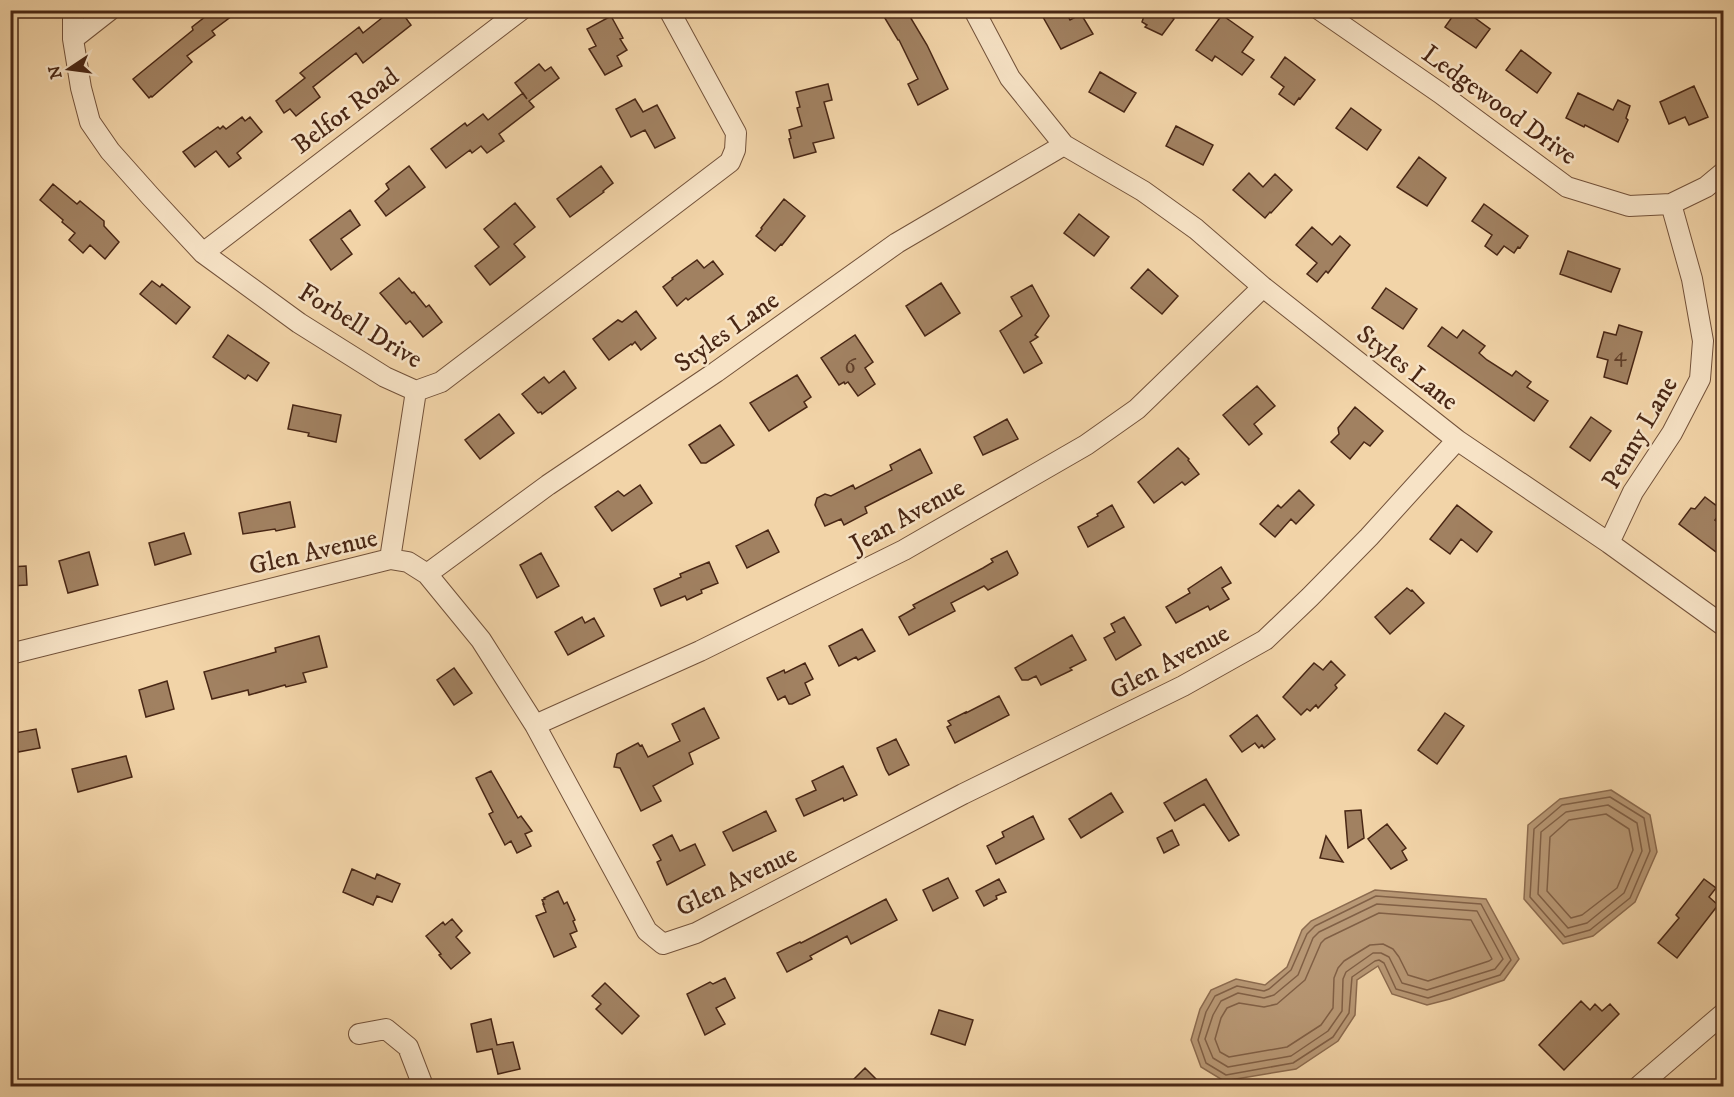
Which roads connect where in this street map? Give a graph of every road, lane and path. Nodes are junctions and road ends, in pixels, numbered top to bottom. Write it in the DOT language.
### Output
graph roads {
  1 [pos="73,10"];
  2 [pos="110,10"];
  3 [pos="521,10"];
  4 [pos="669,10"];
  5 [pos="974,10"];
  6 [pos="1320,10"];
  7 [pos="73,39"];
  8 [pos="1064,145"];
  9 [pos="1724,172"];
  10 [pos="1671,204"];
  11 [pos="203,253"];
  12 [pos="1263,287"];
  13 [pos="416,391"];
  14 [pos="1457,440"];
  15 [pos="1609,543"];
  16 [pos="390,559"];
  17 [pos="427,574"];
  18 [pos="1724,626"];
  19 [pos="10,654"];
  20 [pos="535,725"];
  21 [pos="1724,1012"];
  22 [pos="359,1034"];
  23 [pos="423,1086"];
  24 [pos="1639,1086"];
  1 -- 7 [label="street, Forbell Drive"];
  2 -- 7 [label="street"];
  3 -- 11 [label="street, Belfor Road"];
  4 -- 13 [label="street, Forbell Drive"];
  5 -- 8 [label="street, Styles Lane"];
  6 -- 10 [label="street, Ledgewood Drive"];
  7 -- 11 [label="street, Forbell Drive"];
  8 -- 12 [label="street, Styles Lane"];
  8 -- 17 [label="street, Styles Lane"];
  9 -- 10 [label="street, Ledgewood Drive"];
  10 -- 15 [label="street, Penny Lane"];
  11 -- 13 [label="street, Forbell Drive"];
  12 -- 14 [label="street, Styles Lane"];
  12 -- 20 [label="street, Jean Avenue"];
  13 -- 16 [label="street"];
  14 -- 15 [label="street, Styles Lane"];
  14 -- 20 [label="street, Glen Avenue"];
  15 -- 18 [label="street, Styles Lane"];
  16 -- 17 [label="street, Glen Avenue"];
  16 -- 19 [label="street, Glen Avenue"];
  17 -- 20 [label="street, Glen Avenue"];
  21 -- 24 [label="street"];
  22 -- 23 [label="street"];
}
